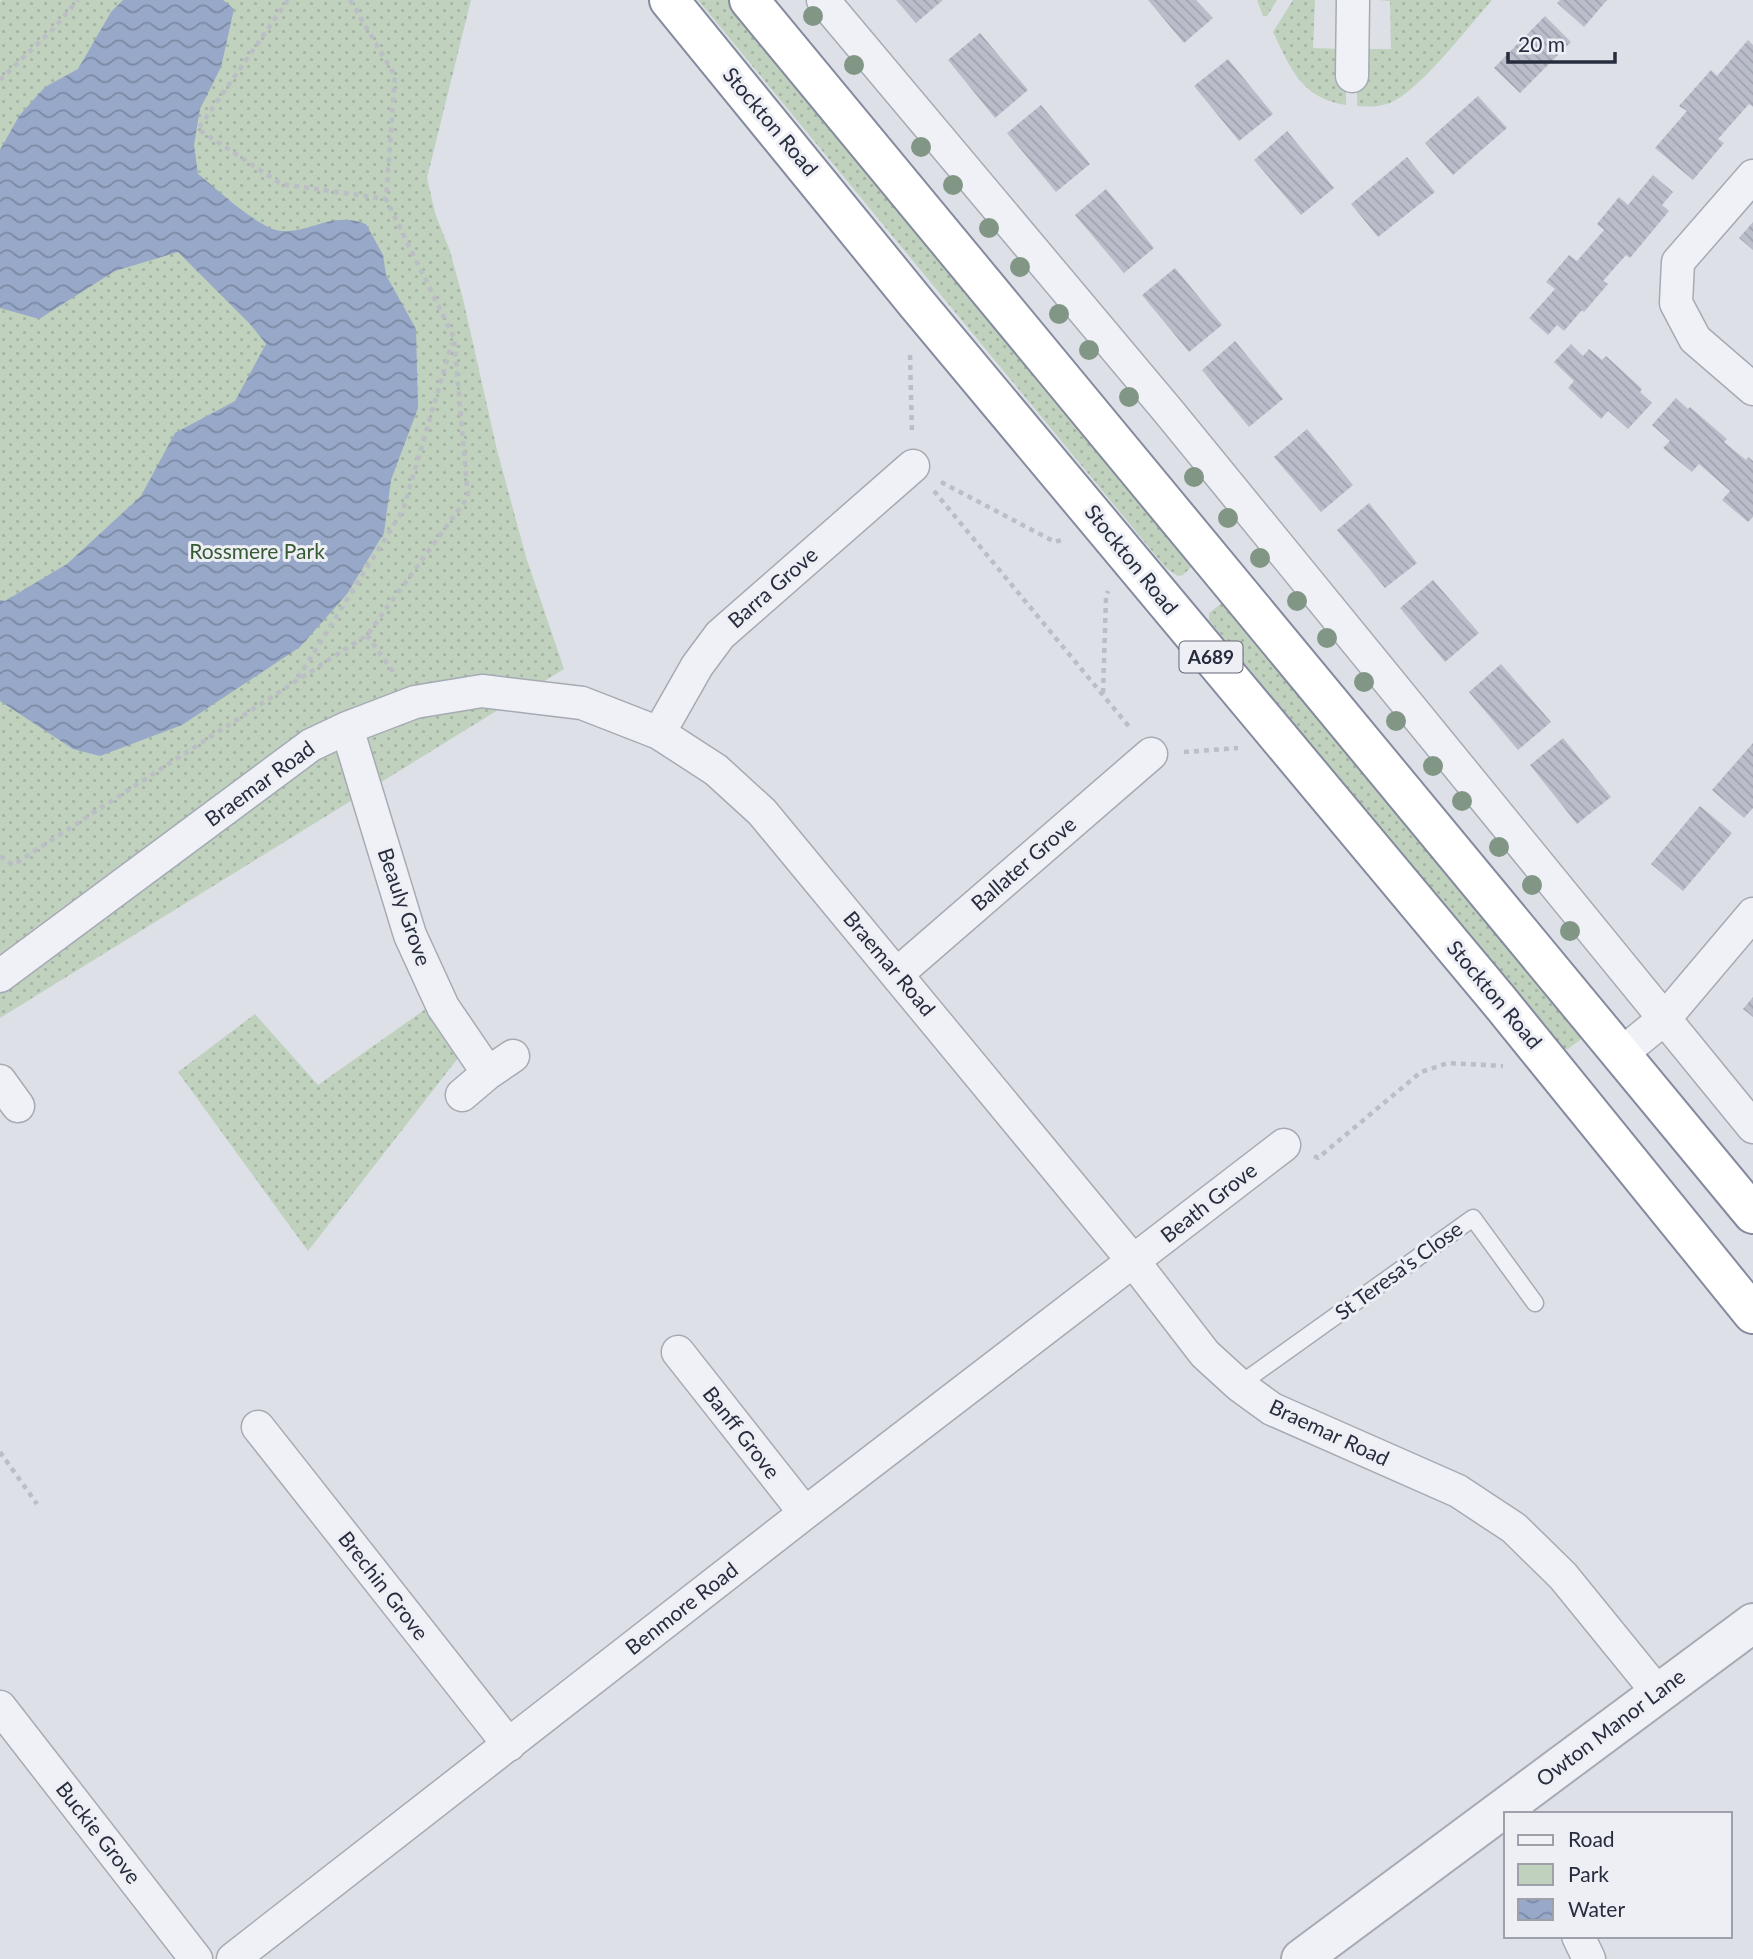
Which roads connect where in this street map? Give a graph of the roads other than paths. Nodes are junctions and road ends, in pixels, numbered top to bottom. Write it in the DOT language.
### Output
graph roads {
  1 [pos="669,0"];
  2 [pos="749,0"];
  3 [pos="823,0"];
  4 [pos="1353,0"];
  5 [pos="1352,76"];
  6 [pos="1753,176"];
  7 [pos="1753,389"];
  8 [pos="913,466"];
  9 [pos="347,728"];
  10 [pos="659,733"];
  11 [pos="1151,754"];
  12 [pos="1753,914"];
  13 [pos="897,974"];
  14 [pos="0,976"];
  15 [pos="1665,1018"];
  16 [pos="1621,1054"];
  17 [pos="0,1081"];
  18 [pos="462,1095"];
  19 [pos="18,1106"];
  20 [pos="1753,1127"];
  21 [pos="1284,1145"];
  22 [pos="1753,1214"];
  23 [pos="1134,1262"];
  24 [pos="1535,1303"];
  25 [pos="1753,1314"];
  26 [pos="678,1352"];
  27 [pos="1239,1385"];
  28 [pos="257,1427"];
  29 [pos="805,1513"];
  30 [pos="1753,1623"];
  31 [pos="1659,1693"];
  32 [pos="0,1707"];
  33 [pos="509,1745"];
  34 [pos="1511,1809"];
  35 [pos="1504,1814"];
  36 [pos="1579,1938"];
  37 [pos="197,1959"];
  38 [pos="233,1959"];
  39 [pos="1301,1959"];
  40 [pos="1590,1959"];
  1 -- 25 [label="highway, Stockton Road / A689"];
  2 -- 16 [label="highway, A689"];
  3 -- 15 [label="street"];
  4 -- 5 [label="street"];
  6 -- 7 [label="street"];
  8 -- 10 [label="street, Barra Grove"];
  9 -- 10 [label="street, Braemar Road"];
  9 -- 14 [label="street, Braemar Road"];
  9 -- 18 [label="street, Beauly Grove"];
  10 -- 13 [label="street, Braemar Road"];
  11 -- 13 [label="street, Ballater Grove"];
  12 -- 15 [label="street"];
  13 -- 23 [label="street, Braemar Road"];
  15 -- 16 [label="street"];
  15 -- 20 [label="street"];
  16 -- 22 [label="highway, A689"];
  17 -- 19 [label="street"];
  21 -- 23 [label="street, Beath Grove"];
  23 -- 27 [label="street, Braemar Road"];
  23 -- 29 [label="street, Benmore Road"];
  24 -- 27 [label="lane, St Teresa's Close"];
  26 -- 29 [label="street, Banff Grove"];
  27 -- 31 [label="street, Braemar Road"];
  28 -- 33 [label="street, Brechin Grove"];
  29 -- 33 [label="street, Benmore Road"];
  30 -- 31 [label="street, Owton Manor Lane"];
  31 -- 34 [label="street, Owton Manor Lane"];
  32 -- 37 [label="street, Buckie Grove"];
  33 -- 38 [label="street, Benmore Road"];
  35 -- 39 [label="street, Owton Manor Lane"];
  36 -- 40 [label="street"];
}
